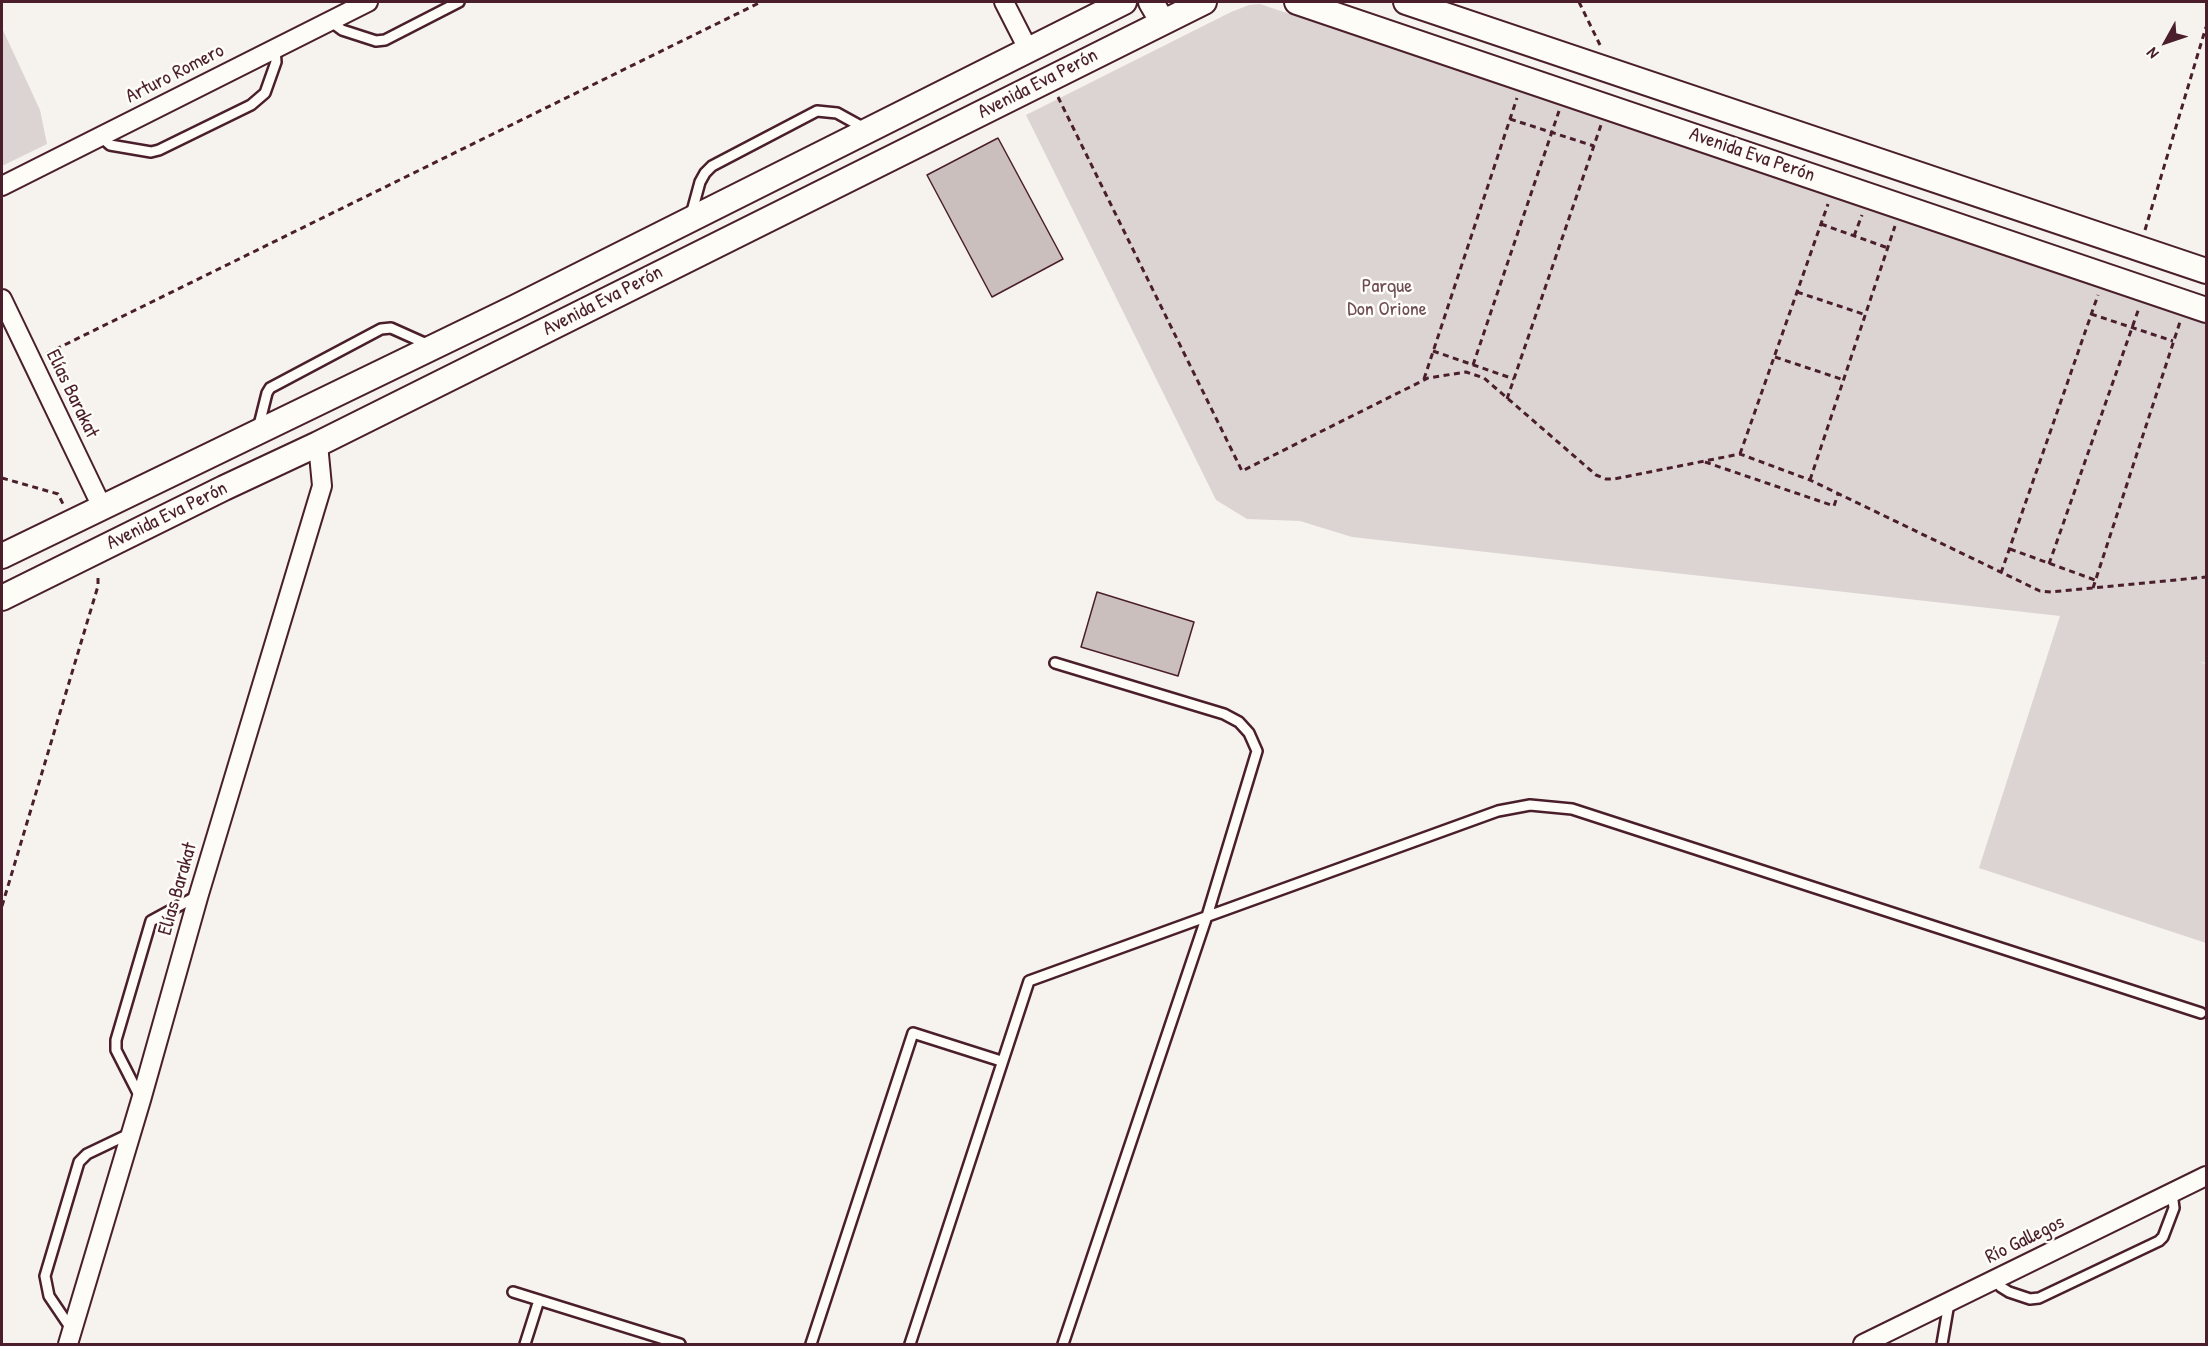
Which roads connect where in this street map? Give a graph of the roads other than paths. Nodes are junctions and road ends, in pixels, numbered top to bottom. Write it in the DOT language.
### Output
graph roads {
  1 [pos="368,2"];
  2 [pos="459,2"];
  3 [pos="1004,2"];
  4 [pos="1124,2"];
  5 [pos="1203,2"];
  6 [pos="1297,2"];
  7 [pos="1406,2"];
  8 [pos="1157,11"];
  9 [pos="330,21"];
  10 [pos="275,48"];
  11 [pos="1028,49"];
  12 [pos="867,131"];
  13 [pos="100,136"];
  14 [pos="882,162"];
  15 [pos="2,186"];
  16 [pos="691,219"];
  17 [pos="2062,223"];
  18 [pos="2053,257"];
  19 [pos="2206,271"];
  20 [pos="2,300"];
  21 [pos="2196,306"];
  22 [pos="516,307"];
  23 [pos="533,336"];
  24 [pos="434,347"];
  25 [pos="257,433"];
  26 [pos="318,444"];
  27 [pos="205,458"];
  28 [pos="224,488"];
  29 [pos="102,507"];
  30 [pos="2,556"];
  31 [pos="3,593"];
  32 [pos="1055,663"];
  33 [pos="199,894"];
  34 [pos="1207,916"];
  35 [pos="2201,1013"];
  36 [pos="1001,1061"];
  37 [pos="141,1100"];
  38 [pos="131,1133"];
  39 [pos="2206,1176"];
  40 [pos="2172,1193"];
  41 [pos="1995,1280"];
  42 [pos="513,1292"];
  43 [pos="539,1300"];
  44 [pos="1949,1303"];
  45 [pos="70,1338"];
  46 [pos="525,1344"];
  47 [pos="680,1344"];
  48 [pos="811,1344"];
  49 [pos="910,1344"];
  50 [pos="1063,1344"];
  51 [pos="1863,1344"];
  52 [pos="1942,1344"];
  1 -- 9 [label="street, Arturo Romero"];
  2 -- 9 [label="lane"];
  3 -- 11 [label="street"];
  4 -- 11 [label="main road, Avenida Eva Perón"];
  5 -- 8 [label="main road, Avenida Eva Perón"];
  6 -- 18 [label="main road, Avenida Eva Perón"];
  7 -- 17 [label="main road, Avenida Eva Perón"];
  8 -- 14 [label="main road, Avenida Eva Perón"];
  9 -- 10 [label="street, Arturo Romero"];
  10 -- 13 [label="street, Arturo Romero"];
  10 -- 13 [label="lane"];
  11 -- 12 [label="main road, Avenida Eva Perón"];
  12 -- 14 [label="main road"];
  12 -- 16 [label="main road, Avenida Eva Perón"];
  12 -- 16 [label="lane"];
  13 -- 15 [label="street, Arturo Romero"];
  14 -- 23 [label="main road, Avenida Eva Perón"];
  16 -- 22 [label="main road, Avenida Eva Perón"];
  17 -- 18 [label="main road"];
  17 -- 19 [label="main road, Avenida Eva Perón"];
  18 -- 21 [label="main road, Avenida Eva Perón"];
  20 -- 29 [label="street, Elías Barakat"];
  22 -- 23 [label="main road"];
  22 -- 24 [label="main road, Avenida Eva Perón"];
  23 -- 26 [label="main road, Avenida Eva Perón"];
  24 -- 25 [label="main road, Avenida Eva Perón"];
  24 -- 25 [label="lane"];
  25 -- 27 [label="main road, Avenida Eva Perón"];
  26 -- 28 [label="main road, Avenida Eva Perón"];
  26 -- 33 [label="street, Elías Barakat"];
  27 -- 28 [label="main road"];
  27 -- 29 [label="main road, Avenida Eva Perón"];
  28 -- 31 [label="main road, Avenida Eva Perón"];
  29 -- 30 [label="main road, Avenida Eva Perón"];
  32 -- 34 [label="lane"];
  33 -- 37 [label="street, Elías Barakat"];
  33 -- 37 [label="lane"];
  34 -- 35 [label="lane"];
  34 -- 36 [label="lane"];
  34 -- 50 [label="lane"];
  36 -- 48 [label="lane"];
  36 -- 49 [label="lane"];
  37 -- 38 [label="street, Elías Barakat"];
  38 -- 45 [label="street, Elías Barakat"];
  38 -- 45 [label="lane"];
  39 -- 40 [label="street, Río Gallegos"];
  40 -- 41 [label="street, Río Gallegos"];
  40 -- 41 [label="lane"];
  41 -- 44 [label="street, Río Gallegos"];
  42 -- 43 [label="lane"];
  43 -- 46 [label="lane"];
  43 -- 47 [label="lane"];
  44 -- 51 [label="street, Río Gallegos"];
  44 -- 52 [label="lane"];
}
